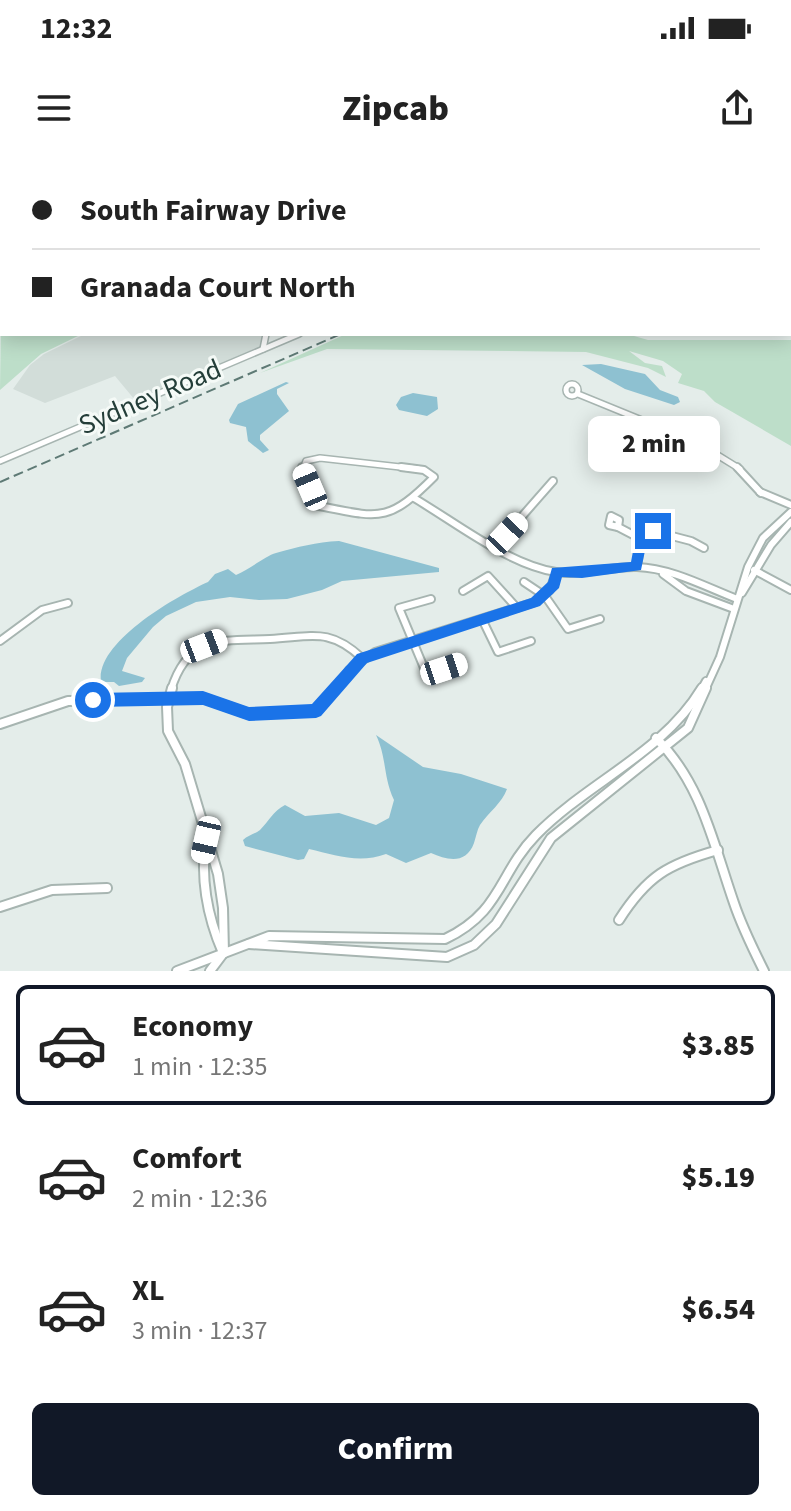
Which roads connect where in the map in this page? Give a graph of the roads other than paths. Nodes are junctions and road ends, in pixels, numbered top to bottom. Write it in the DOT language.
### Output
graph roads {
  1 [pos="266,336"];
  2 [pos="294,336"];
  3 [pos="263,349"];
  4 [pos="578,394"];
  5 [pos="0,461"];
  6 [pos="553,481"];
  7 [pos="414,498"];
  8 [pos="791,505"];
  9 [pos="791,512"];
  10 [pos="791,522"];
  11 [pos="618,527"];
  12 [pos="641,539"];
  13 [pos="496,546"];
  14 [pos="704,548"];
  15 [pos="637,567"];
  16 [pos="748,567"];
  17 [pos="755,571"];
  18 [pos="556,572"];
  19 [pos="663,574"];
  20 [pos="524,582"];
  21 [pos="791,590"];
  22 [pos="463,591"];
  23 [pos="545,596"];
  24 [pos="738,597"];
  25 [pos="431,599"];
  26 [pos="68,603"];
  27 [pos="517,608"];
  28 [pos="734,609"];
  29 [pos="482,619"];
  30 [pos="600,619"];
  31 [pos="413,640"];
  32 [pos="0,641"];
  33 [pos="531,641"];
  34 [pos="362,658"];
  35 [pos="461,664"];
  36 [pos="711,676"];
  37 [pos="169,697"];
  38 [pos="0,724"];
  39 [pos="656,738"];
  40 [pos="666,746"];
  41 [pos="206,840"];
  42 [pos="718,850"];
  43 [pos="107,888"];
  44 [pos="0,907"];
  45 [pos="619,920"];
  46 [pos="249,944"];
  47 [pos="224,953"];
  48 [pos="177,971"];
  49 [pos="210,971"];
  50 [pos="764,971"];
  1 -- 3 [label="street"];
  2 -- 3 [label="street, Sydney Road"];
  3 -- 5 [label="street, Sydney Road"];
  4 -- 8 [label="street"];
  6 -- 13 [label="street"];
  7 -- 7 [label="street"];
  7 -- 13 [label="street"];
  9 -- 16 [label="street"];
  10 -- 17 [label="street"];
  11 -- 12 [label="street"];
  12 -- 14 [label="street"];
  12 -- 15 [label="street"];
  13 -- 18 [label="street"];
  15 -- 18 [label="street"];
  15 -- 19 [label="street"];
  16 -- 17 [label="street"];
  16 -- 24 [label="street"];
  17 -- 21 [label="street"];
  17 -- 24 [label="street"];
  18 -- 23 [label="street"];
  19 -- 24 [label="street"];
  19 -- 28 [label="street"];
  20 -- 23 [label="street"];
  22 -- 27 [label="street"];
  23 -- 27 [label="street"];
  23 -- 30 [label="street"];
  24 -- 28 [label="street"];
  25 -- 31 [label="street"];
  26 -- 32 [label="street"];
  27 -- 29 [label="street"];
  28 -- 36 [label="street"];
  29 -- 31 [label="street"];
  29 -- 33 [label="street"];
  31 -- 34 [label="street"];
  31 -- 35 [label="street"];
  34 -- 37 [label="street"];
  34 -- 37 [label="street"];
  36 -- 39 [label="street"];
  36 -- 40 [label="street"];
  37 -- 38 [label="street"];
  37 -- 41 [label="street"];
  39 -- 40 [label="street"];
  39 -- 46 [label="street"];
  40 -- 42 [label="street"];
  40 -- 46 [label="street"];
  41 -- 47 [label="street"];
  41 -- 47 [label="street"];
  42 -- 45 [label="street"];
  42 -- 50 [label="street"];
  43 -- 44 [label="street"];
  46 -- 47 [label="street"];
  47 -- 48 [label="street"];
  47 -- 49 [label="street"];
}
